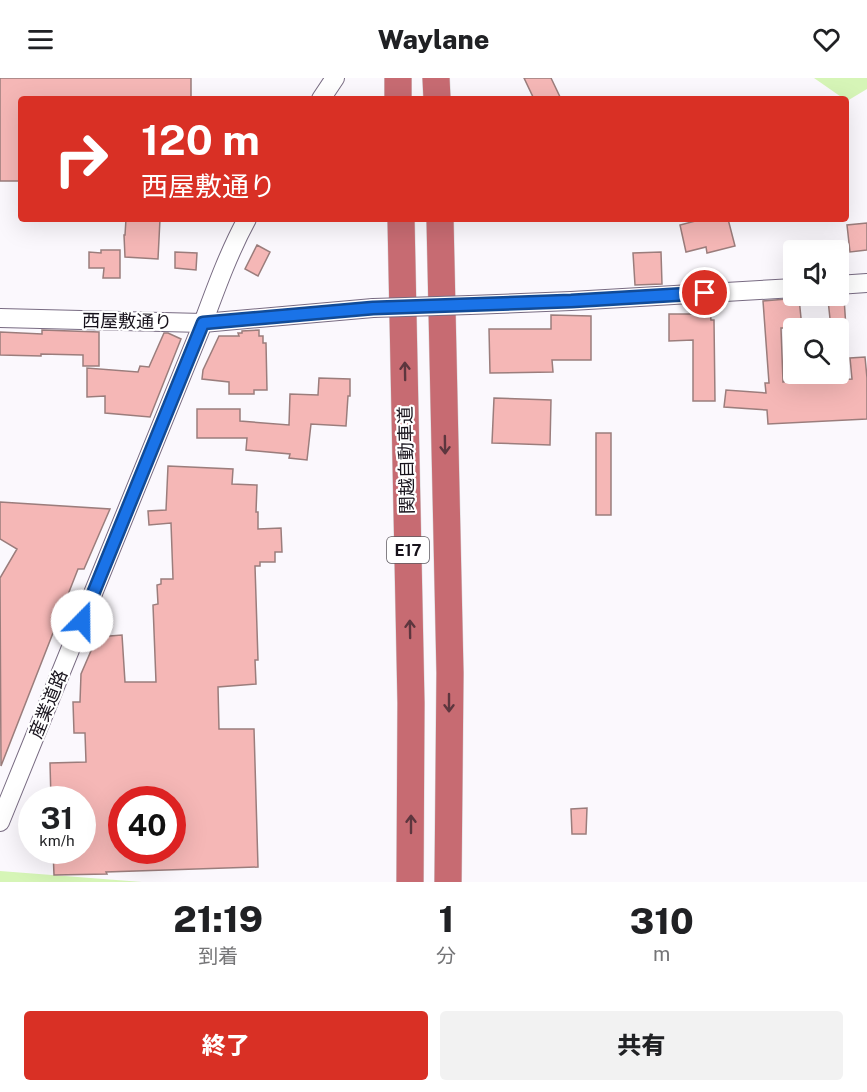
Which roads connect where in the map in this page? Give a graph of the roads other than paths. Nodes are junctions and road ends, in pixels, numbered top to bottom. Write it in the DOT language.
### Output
graph roads {
  1 [pos="335,78"];
  2 [pos="398,78"];
  3 [pos="436,78"];
  4 [pos="323,96"];
  5 [pos="398,96"];
  6 [pos="437,96"];
  7 [pos="245,222"];
  8 [pos="401,222"];
  9 [pos="440,222"];
  10 [pos="867,283"];
  11 [pos="849,284"];
  12 [pos="783,289"];
  13 [pos="0,318"];
  14 [pos="203,323"];
  15 [pos="0,822"];
  16 [pos="410,882"];
  17 [pos="448,882"];
  1 -- 4 [label="street"];
  2 -- 5 [label="highway"];
  3 -- 6 [label="highway"];
  7 -- 14 [label="street, 産業道路"];
  16 -- 8 [label="highway, 関越自動車道 / E17, one-way"];
  9 -- 17 [label="highway, E17, one-way"];
  10 -- 11 [label="street"];
  12 -- 14 [label="street, 西屋敷通り, bridge"];
  13 -- 14 [label="street, 西屋敷通り"];
  14 -- 15 [label="street, 産業道路"];
}
